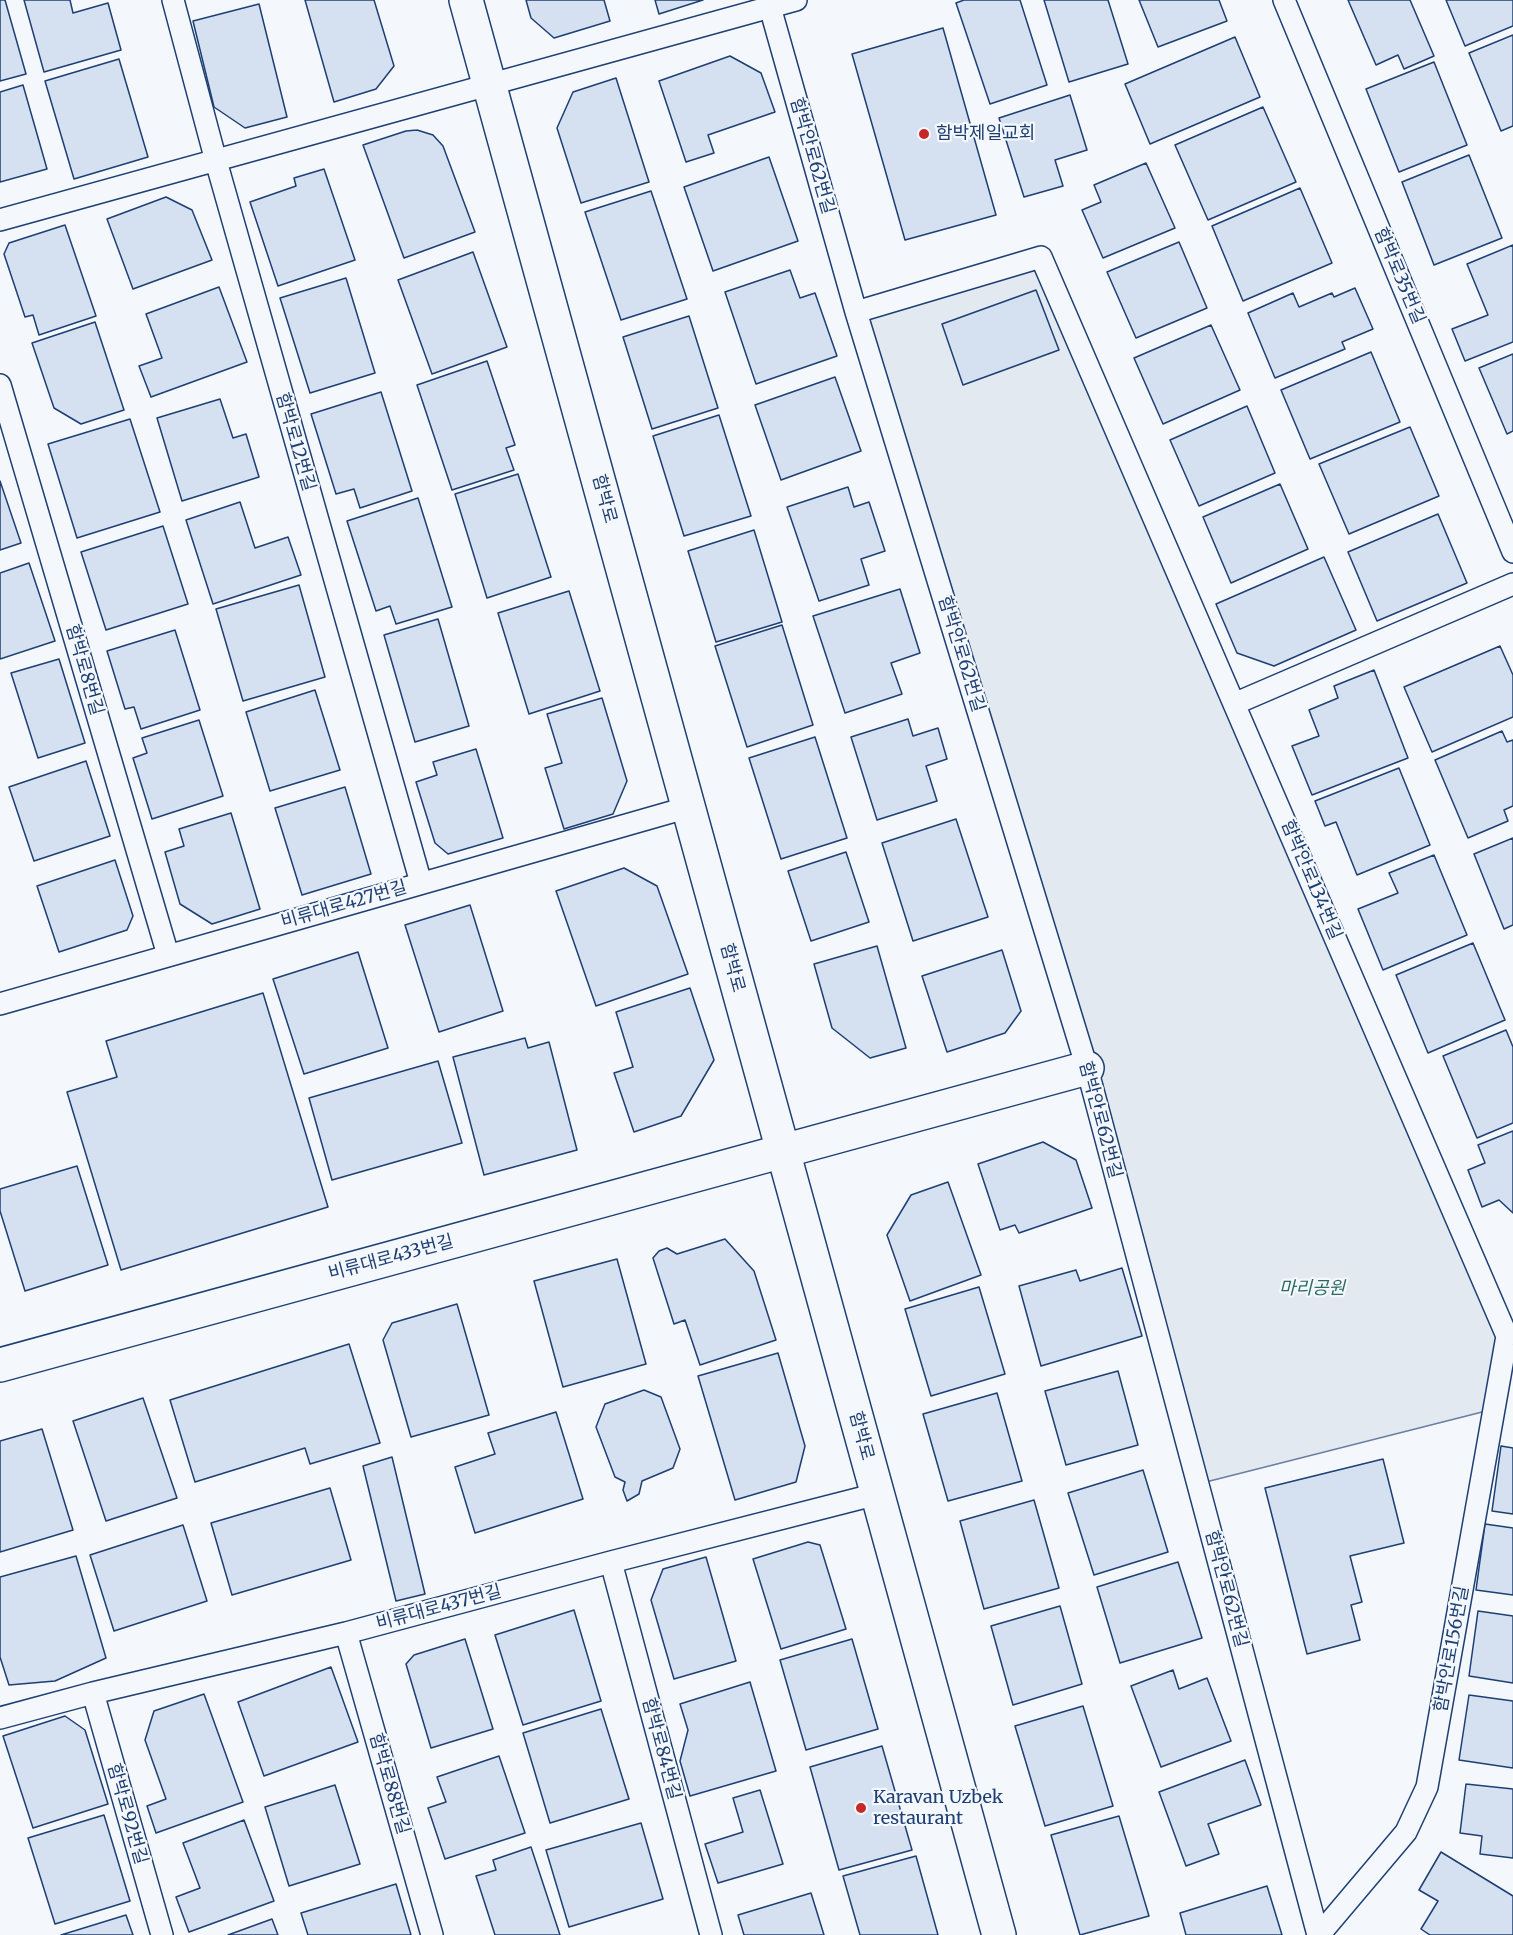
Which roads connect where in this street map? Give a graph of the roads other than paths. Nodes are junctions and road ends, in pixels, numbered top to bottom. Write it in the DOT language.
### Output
graph roads {
  1 [pos="173,0"];
  2 [pos="466,0"];
  3 [pos="796,0"];
  4 [pos="1284,0"];
  5 [pos="769,4"];
  6 [pos="489,84"];
  7 [pos="216,161"];
  8 [pos="0,220"];
  9 [pos="856,312"];
  10 [pos="0,385"];
  11 [pos="1513,552"];
  12 [pos="1513,584"];
  13 [pos="1234,704"];
  14 [pos="688,807"];
  15 [pos="421,883"];
  16 [pos="168,955"];
  17 [pos="0,1004"];
  18 [pos="1087,1068"];
  19 [pos="783,1151"];
  20 [pos="1510,1336"];
  21 [pos="0,1365"];
  22 [pos="877,1494"];
  23 [pos="611,1562"];
  24 [pos="346,1633"];
  25 [pos="93,1693"];
  26 [pos="0,1718"];
  27 [pos="162,1935"];
  28 [pos="432,1935"];
  29 [pos="711,1935"];
  30 [pos="999,1935"];
  31 [pos="1319,1935"];
  1 -- 7 [label="lane, 함박로12번길"];
  2 -- 6 [label="street, 함박로"];
  3 -- 5 [label="lane"];
  4 -- 11 [label="lane, 함박로35번길"];
  5 -- 6 [label="lane"];
  5 -- 9 [label="lane, 함박안로62번길"];
  6 -- 7 [label="lane"];
  6 -- 14 [label="street, 함박로"];
  7 -- 8 [label="lane"];
  7 -- 15 [label="lane, 함박로12번길"];
  9 -- 13 [label="lane"];
  9 -- 18 [label="lane, 함박안로62번길"];
  10 -- 16 [label="lane, 함박로8번길"];
  12 -- 13 [label="lane"];
  13 -- 20 [label="lane, 함박안로134번길"];
  14 -- 15 [label="lane, 비류대로427번길"];
  14 -- 19 [label="street, 함박로"];
  15 -- 16 [label="lane, 비류대로427번길"];
  16 -- 17 [label="lane, 비류대로427번길"];
  18 -- 19 [label="street, 비류대로433번길"];
  18 -- 31 [label="lane, 함박안로62번길"];
  19 -- 21 [label="street, 비류대로433번길"];
  19 -- 22 [label="street, 함박로"];
  20 -- 31 [label="lane, 함박안로156번길"];
  22 -- 23 [label="lane, 비류대로437번길"];
  22 -- 30 [label="street, 함박로"];
  23 -- 24 [label="lane, 비류대로437번길"];
  23 -- 29 [label="lane, 함박로84번길"];
  24 -- 25 [label="lane, 비류대로437번길"];
  24 -- 28 [label="lane, 함박로88번길"];
  25 -- 26 [label="lane, 비류대로437번길"];
  25 -- 27 [label="lane, 함박로92번길"];
}
